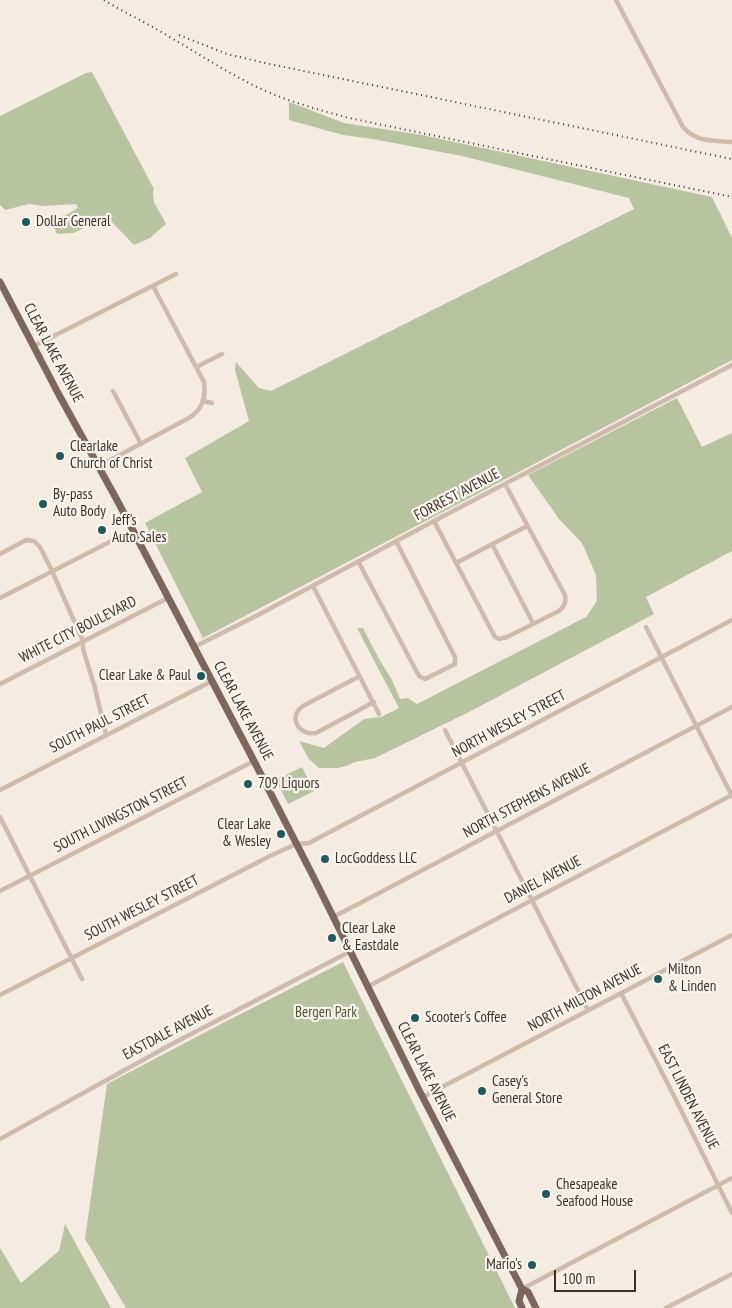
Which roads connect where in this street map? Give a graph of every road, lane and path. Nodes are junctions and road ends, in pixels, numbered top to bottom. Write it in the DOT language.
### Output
graph roads {
  1 [pos="616,0"];
  2 [pos="732,142"];
  3 [pos="176,274"];
  4 [pos="0,282"];
  5 [pos="153,286"];
  6 [pos="34,346"];
  7 [pos="222,354"];
  8 [pos="730,366"];
  9 [pos="196,368"];
  10 [pos="731,372"];
  11 [pos="113,391"];
  12 [pos="203,401"];
  13 [pos="212,403"];
  14 [pos="141,444"];
  15 [pos="99,466"];
  16 [pos="505,484"];
  17 [pos="434,521"];
  18 [pos="527,526"];
  19 [pos="133,530"];
  20 [pos="396,541"];
  21 [pos="492,544"];
  22 [pos="0,554"];
  23 [pos="358,561"];
  24 [pos="456,563"];
  25 [pos="52,571"];
  26 [pos="313,586"];
  27 [pos="0,598"];
  28 [pos="168,598"];
  29 [pos="732,620"];
  30 [pos="533,623"];
  31 [pos="646,627"];
  32 [pos="82,641"];
  33 [pos="194,647"];
  34 [pos="661,658"];
  35 [pos="360,676"];
  36 [pos="212,681"];
  37 [pos="0,684"];
  38 [pos="374,702"];
  39 [pos="732,707"];
  40 [pos="379,714"];
  41 [pos="696,726"];
  42 [pos="445,730"];
  43 [pos="106,735"];
  44 [pos="254,761"];
  45 [pos="462,762"];
  46 [pos="0,790"];
  47 [pos="732,796"];
  48 [pos="0,817"];
  49 [pos="497,831"];
  50 [pos="296,844"];
  51 [pos="29,876"];
  52 [pos="0,891"];
  53 [pos="532,900"];
  54 [pos="333,917"];
  55 [pos="732,935"];
  56 [pos="350,952"];
  57 [pos="71,959"];
  58 [pos="82,979"];
  59 [pos="367,987"];
  60 [pos="621,993"];
  61 [pos="0,995"];
  62 [pos="588,1010"];
  63 [pos="423,1098"];
  64 [pos="0,1139"];
  65 [pos="732,1178"];
  66 [pos="718,1186"];
  67 [pos="732,1212"];
  68 [pos="732,1274"];
  69 [pos="522,1289"];
  70 [pos="522,1308"];
  71 [pos="536,1308"];
  72 [pos="666,1308"];
  1 -- 2 [label="street"];
  3 -- 5 [label="street"];
  4 -- 6 [label="main road, CLEAR LAKE AVENUE"];
  5 -- 6 [label="street"];
  5 -- 9 [label="street"];
  6 -- 15 [label="main road, CLEAR LAKE AVENUE"];
  7 -- 9 [label="street"];
  8 -- 10 [label="street"];
  8 -- 16 [label="street, FORREST AVENUE"];
  9 -- 12 [label="street"];
  11 -- 14 [label="street"];
  12 -- 13 [label="street"];
  12 -- 14 [label="street"];
  14 -- 15 [label="street"];
  15 -- 19 [label="main road, CLEAR LAKE AVENUE"];
  16 -- 17 [label="street, FORREST AVENUE"];
  16 -- 18 [label="street"];
  17 -- 20 [label="street, FORREST AVENUE"];
  17 -- 24 [label="street"];
  18 -- 21 [label="street"];
  18 -- 30 [label="street"];
  19 -- 25 [label="street"];
  19 -- 28 [label="main road, CLEAR LAKE AVENUE"];
  20 -- 23 [label="street, FORREST AVENUE"];
  20 -- 23 [label="street"];
  21 -- 24 [label="street"];
  21 -- 30 [label="street"];
  22 -- 25 [label="street"];
  23 -- 26 [label="street, FORREST AVENUE"];
  24 -- 30 [label="street"];
  25 -- 27 [label="street"];
  25 -- 32 [label="street"];
  26 -- 33 [label="street, FORREST AVENUE"];
  26 -- 35 [label="street"];
  28 -- 32 [label="street, WHITE CITY BOULEVARD"];
  28 -- 33 [label="main road, CLEAR LAKE AVENUE"];
  29 -- 34 [label="street, NORTH WESLEY STREET"];
  31 -- 34 [label="street"];
  32 -- 37 [label="street, WHITE CITY BOULEVARD"];
  32 -- 43 [label="street"];
  33 -- 36 [label="main road, CLEAR LAKE AVENUE"];
  34 -- 41 [label="street"];
  34 -- 45 [label="street, NORTH WESLEY STREET"];
  35 -- 38 [label="street"];
  35 -- 38 [label="street"];
  36 -- 43 [label="street, SOUTH PAUL STREET"];
  36 -- 44 [label="main road, CLEAR LAKE AVENUE"];
  38 -- 40 [label="street"];
  39 -- 41 [label="street, NORTH STEPHENS AVENUE"];
  41 -- 47 [label="street"];
  41 -- 49 [label="street, NORTH STEPHENS AVENUE"];
  42 -- 45 [label="street"];
  43 -- 46 [label="street, SOUTH PAUL STREET"];
  44 -- 50 [label="main road, CLEAR LAKE AVENUE"];
  44 -- 51 [label="street, SOUTH LIVINGSTON STREET"];
  45 -- 49 [label="street"];
  45 -- 50 [label="street, NORTH WESLEY STREET"];
  47 -- 53 [label="street, DANIEL AVENUE"];
  48 -- 51 [label="street"];
  49 -- 53 [label="street"];
  49 -- 54 [label="street, NORTH STEPHENS AVENUE"];
  50 -- 54 [label="main road, CLEAR LAKE AVENUE"];
  50 -- 57 [label="street, SOUTH WESLEY STREET"];
  51 -- 52 [label="street, SOUTH LIVINGSTON STREET"];
  51 -- 57 [label="street"];
  53 -- 59 [label="street, DANIEL AVENUE"];
  53 -- 62 [label="street"];
  54 -- 56 [label="main road, CLEAR LAKE AVENUE"];
  55 -- 60 [label="street, NORTH MILTON AVENUE"];
  56 -- 59 [label="main road, CLEAR LAKE AVENUE"];
  56 -- 64 [label="street, EASTDALE AVENUE"];
  57 -- 58 [label="street"];
  57 -- 61 [label="street, SOUTH WESLEY STREET"];
  59 -- 63 [label="main road, CLEAR LAKE AVENUE"];
  60 -- 62 [label="street, NORTH MILTON AVENUE"];
  60 -- 66 [label="street, EAST LINDEN AVENUE"];
  62 -- 63 [label="street, NORTH MILTON AVENUE"];
  63 -- 69 [label="main road, CLEAR LAKE AVENUE"];
  65 -- 66 [label="street"];
  66 -- 67 [label="street, EAST LINDEN AVENUE"];
  66 -- 69 [label="street"];
  68 -- 72 [label="street"];
  69 -- 70 [label="main road, CLEAR LAKE AVENUE"];
  69 -- 71 [label="main road, CLEAR LAKE AVENUE"];
}
